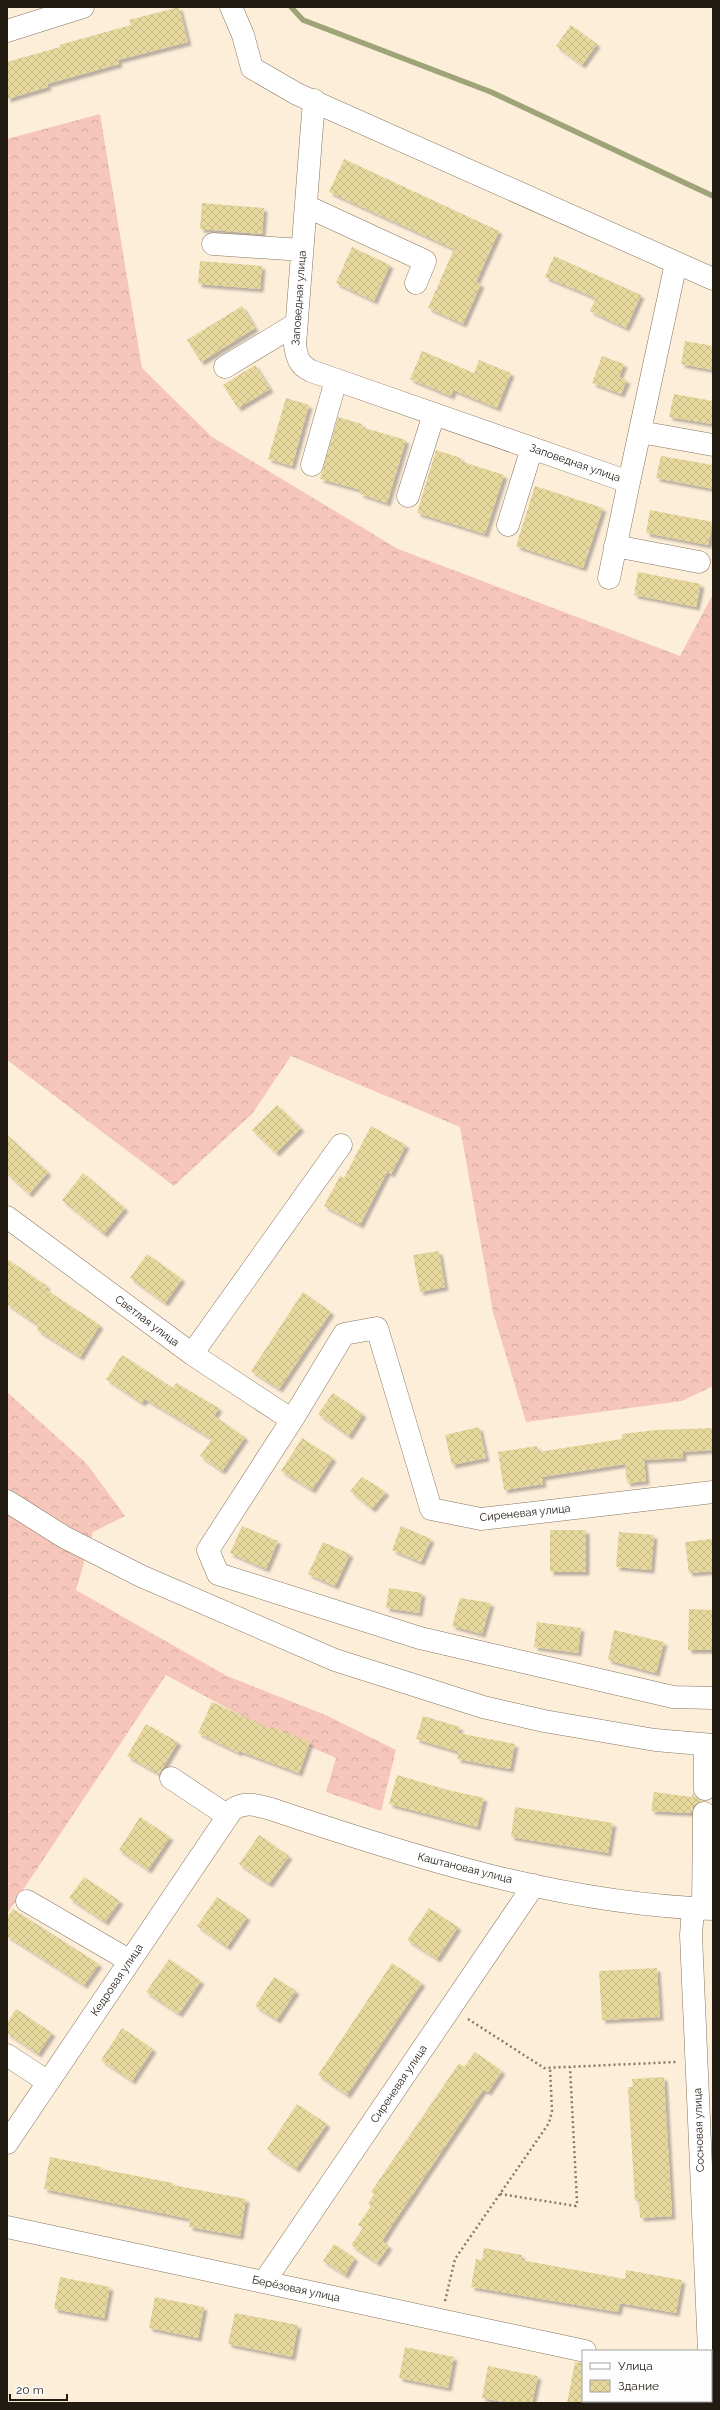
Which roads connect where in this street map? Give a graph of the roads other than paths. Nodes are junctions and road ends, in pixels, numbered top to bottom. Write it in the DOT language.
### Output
graph roads {
  1 [pos="83,7"];
  2 [pos="231,7"];
  3 [pos="7,31"];
  4 [pos="314,100"];
  5 [pos="306,206"];
  6 [pos="213,244"];
  7 [pos="302,250"];
  8 [pos="676,263"];
  9 [pos="713,279"];
  10 [pos="416,283"];
  11 [pos="296,324"];
  12 [pos="225,367"];
  13 [pos="336,380"];
  14 [pos="434,414"];
  15 [pos="640,432"];
  16 [pos="713,445"];
  17 [pos="532,448"];
  18 [pos="312,466"];
  19 [pos="629,482"];
  20 [pos="408,496"];
  21 [pos="508,525"];
  22 [pos="615,546"];
  23 [pos="699,562"];
  24 [pos="609,578"];
  25 [pos="341,1145"];
  26 [pos="7,1216"];
  27 [pos="192,1354"];
  28 [pos="292,1420"];
  29 [pos="713,1492"];
  30 [pos="7,1501"];
  31 [pos="713,1698"];
  32 [pos="709,1745"];
  33 [pos="171,1778"];
  34 [pos="705,1789"];
  35 [pos="704,1813"];
  36 [pos="228,1816"];
  37 [pos="534,1885"];
  38 [pos="26,1901"];
  39 [pos="703,1909"];
  40 [pos="130,1961"];
  41 [pos="7,2055"];
  42 [pos="48,2082"];
  43 [pos="7,2143"];
  44 [pos="7,2227"];
  45 [pos="264,2282"];
  46 [pos="582,2350"];
  47 [pos="709,2350"];
  1 -- 3 [label="street"];
  2 -- 4 [label="street"];
  4 -- 5 [label="street, Заповедная улица"];
  4 -- 8 [label="street"];
  5 -- 7 [label="street, Заповедная улица"];
  5 -- 10 [label="street"];
  6 -- 7 [label="street"];
  7 -- 11 [label="street, Заповедная улица"];
  8 -- 9 [label="street"];
  8 -- 15 [label="street, Заповедная улица"];
  11 -- 12 [label="street"];
  11 -- 13 [label="street, Заповедная улица"];
  13 -- 14 [label="street, Заповедная улица"];
  13 -- 18 [label="street"];
  14 -- 17 [label="street, Заповедная улица"];
  14 -- 20 [label="street"];
  15 -- 16 [label="street"];
  15 -- 19 [label="street, Заповедная улица"];
  17 -- 19 [label="street, Заповедная улица"];
  17 -- 21 [label="street"];
  19 -- 22 [label="street"];
  22 -- 23 [label="street"];
  22 -- 24 [label="street"];
  25 -- 27 [label="street"];
  26 -- 27 [label="street, Светлая улица"];
  27 -- 28 [label="street, Светлая улица"];
  28 -- 29 [label="street, Сиреневая улица"];
  28 -- 31 [label="street"];
  30 -- 32 [label="street"];
  32 -- 34 [label="street"];
  33 -- 36 [label="street"];
  35 -- 39 [label="street, Сосновая улица"];
  36 -- 37 [label="street, Каштановая улица"];
  36 -- 40 [label="street, Кедровая улица"];
  37 -- 39 [label="street, Каштановая улица"];
  37 -- 45 [label="street, Сиреневая улица"];
  38 -- 40 [label="street"];
  39 -- 47 [label="street, Сосновая улица"];
  40 -- 42 [label="street, Кедровая улица"];
  41 -- 42 [label="street"];
  42 -- 43 [label="street, Кедровая улица"];
  44 -- 45 [label="street, Берёзовая улица"];
  45 -- 46 [label="street, Берёзовая улица"];
}
